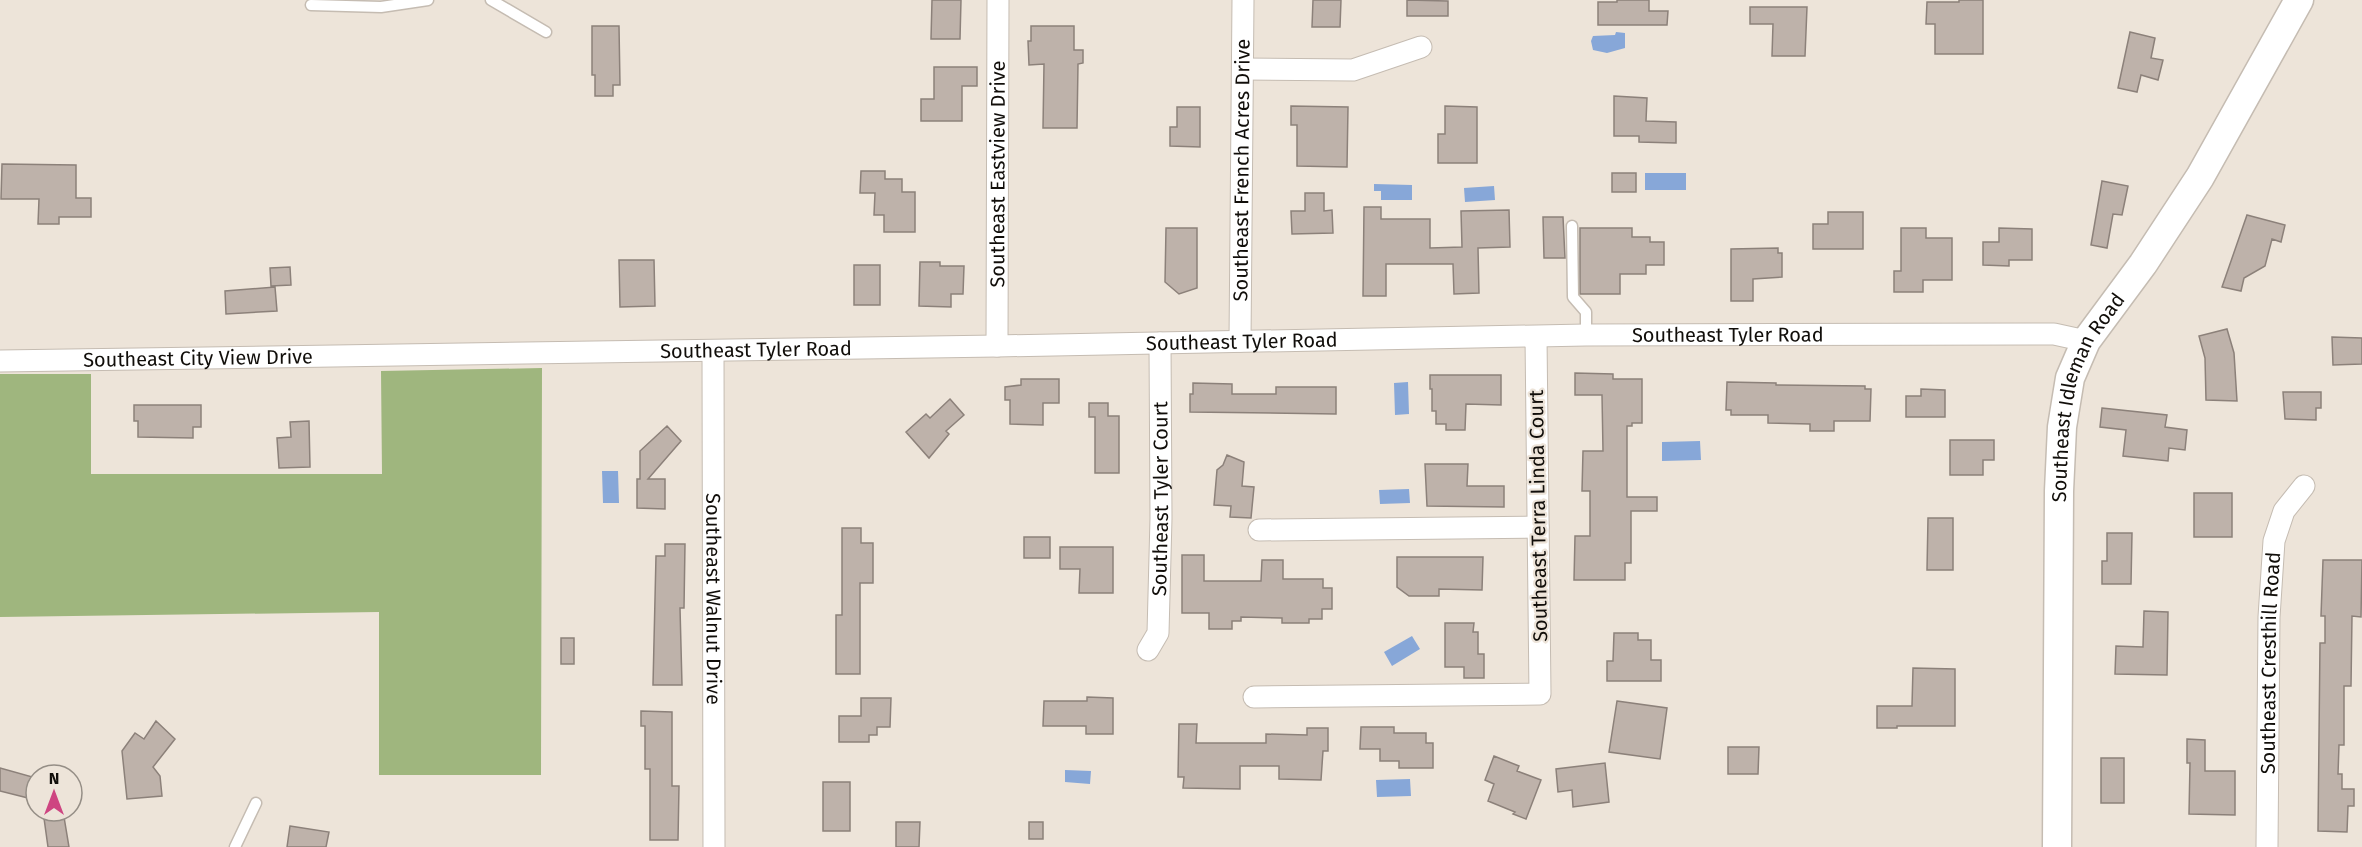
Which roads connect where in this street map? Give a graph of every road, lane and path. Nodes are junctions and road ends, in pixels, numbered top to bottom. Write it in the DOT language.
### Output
graph roads {
  1 [pos="428,0"];
  2 [pos="491,0"];
  3 [pos="998,0"];
  4 [pos="1243,0"];
  5 [pos="2299,0"];
  6 [pos="311,5"];
  7 [pos="546,33"];
  8 [pos="1421,47"];
  9 [pos="1243,69"];
  10 [pos="1572,226"];
  11 [pos="1586,335"];
  12 [pos="1536,337"];
  13 [pos="1240,341"];
  14 [pos="2086,341"];
  15 [pos="1160,343"];
  16 [pos="998,346"];
  17 [pos="713,351"];
  18 [pos="395,355"];
  19 [pos="0,361"];
  20 [pos="2304,486"];
  21 [pos="1538,527"];
  22 [pos="1259,530"];
  23 [pos="1148,650"];
  24 [pos="1254,697"];
  25 [pos="256,803"];
  26 [pos="235,847"];
  27 [pos="714,847"];
  28 [pos="2057,847"];
  29 [pos="2267,847"];
  1 -- 6 [label="lane"];
  2 -- 7 [label="lane"];
  3 -- 16 [label="street, Southeast Eastview Drive"];
  4 -- 9 [label="street, Southeast French Acres Drive"];
  5 -- 14 [label="main road, Southeast Idleman Road"];
  8 -- 9 [label="street"];
  9 -- 13 [label="street, Southeast French Acres Drive"];
  10 -- 11 [label="lane"];
  11 -- 12 [label="street, Southeast Tyler Road"];
  11 -- 14 [label="street, Southeast Tyler Road"];
  12 -- 13 [label="street, Southeast Tyler Road"];
  12 -- 21 [label="street, Southeast Terra Linda Court"];
  13 -- 15 [label="street, Southeast Tyler Road"];
  14 -- 28 [label="main road, Southeast Idleman Road"];
  15 -- 16 [label="street, Southeast Tyler Road"];
  15 -- 23 [label="street, Southeast Tyler Court"];
  16 -- 17 [label="street, Southeast Tyler Road"];
  17 -- 18 [label="street, Southeast Tyler Road"];
  17 -- 27 [label="street, Southeast Walnut Drive"];
  18 -- 19 [label="street, Southeast City View Drive"];
  20 -- 29 [label="street, Southeast Cresthill Road"];
  21 -- 22 [label="street"];
  21 -- 24 [label="street, Southeast Terra Linda Court"];
  25 -- 26 [label="lane"];
}
